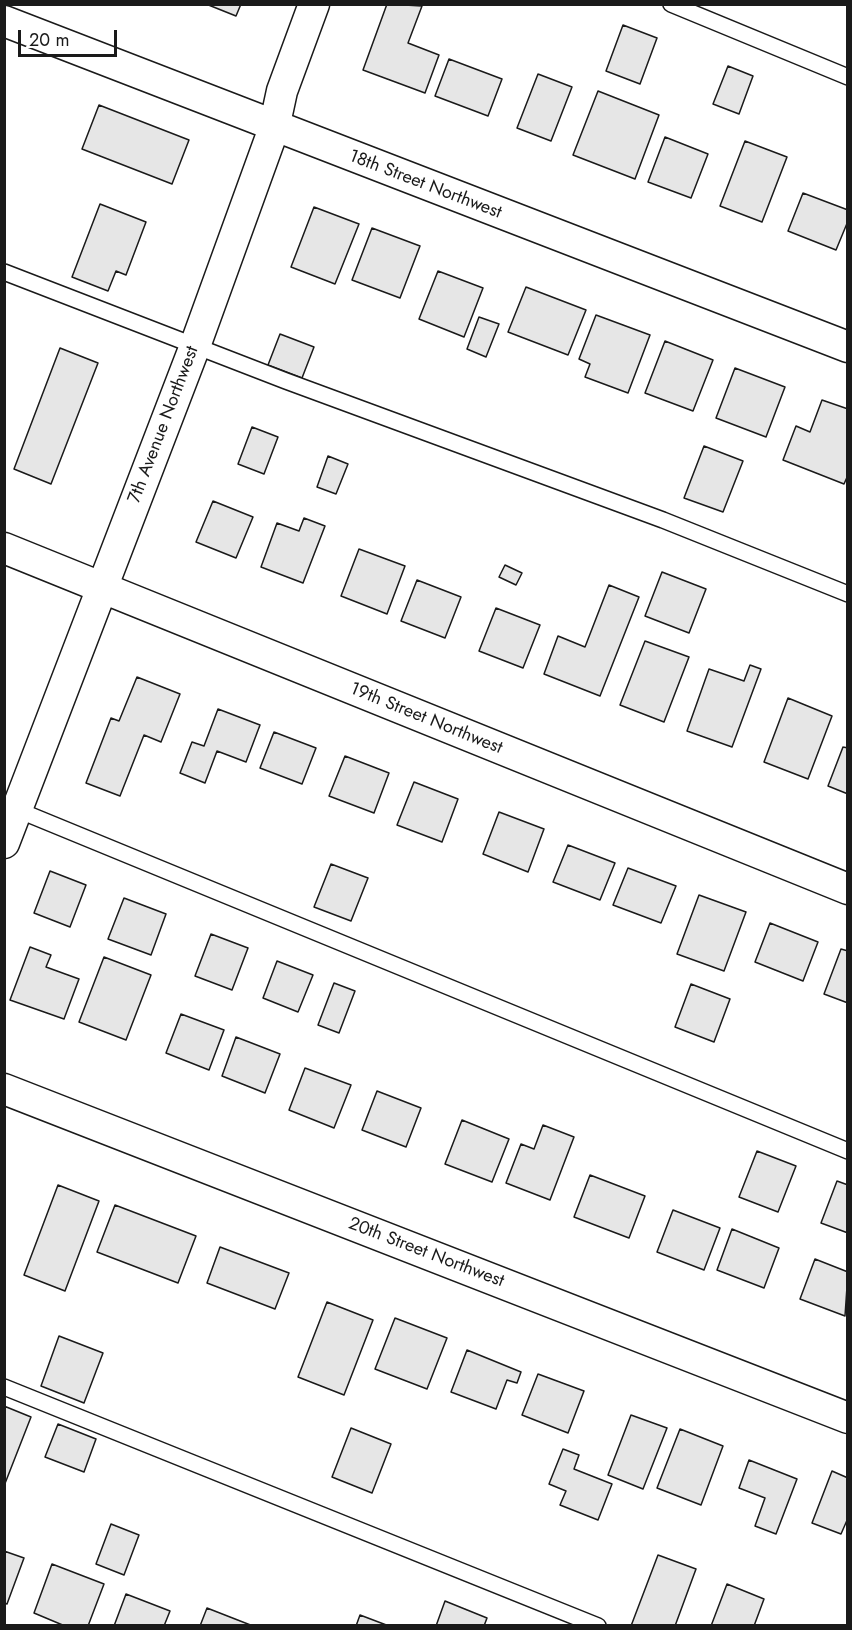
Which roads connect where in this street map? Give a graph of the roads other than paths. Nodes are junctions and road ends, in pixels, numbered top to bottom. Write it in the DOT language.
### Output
graph roads {
  1 [pos="314,4"];
  2 [pos="671,4"];
  3 [pos="4,21"];
  4 [pos="848,77"];
  5 [pos="274,128"];
  6 [pos="4,272"];
  7 [pos="195,346"];
  8 [pos="848,347"];
  9 [pos="4,548"];
  10 [pos="102,587"];
  11 [pos="848,594"];
  12 [pos="11,808"];
  13 [pos="4,843"];
  14 [pos="848,890"];
  15 [pos="4,1089"];
  16 [pos="848,1151"];
  17 [pos="4,1387"];
  18 [pos="848,1418"];
  19 [pos="598,1626"];
  1 -- 5 [label="street, 7th Avenue Northwest"];
  2 -- 4 [label="lane"];
  3 -- 5 [label="street, 18th Street Northwest"];
  5 -- 7 [label="street, 7th Avenue Northwest"];
  5 -- 8 [label="street, 18th Street Northwest"];
  6 -- 7 [label="lane"];
  7 -- 10 [label="street, 7th Avenue Northwest"];
  7 -- 11 [label="lane"];
  9 -- 10 [label="street, 19th Street Northwest"];
  10 -- 12 [label="street, 7th Avenue Northwest"];
  10 -- 14 [label="street, 19th Street Northwest"];
  12 -- 13 [label="street, 7th Avenue Northwest"];
  12 -- 16 [label="lane"];
  15 -- 18 [label="street, 20th Street Northwest"];
  17 -- 19 [label="lane"];
}
